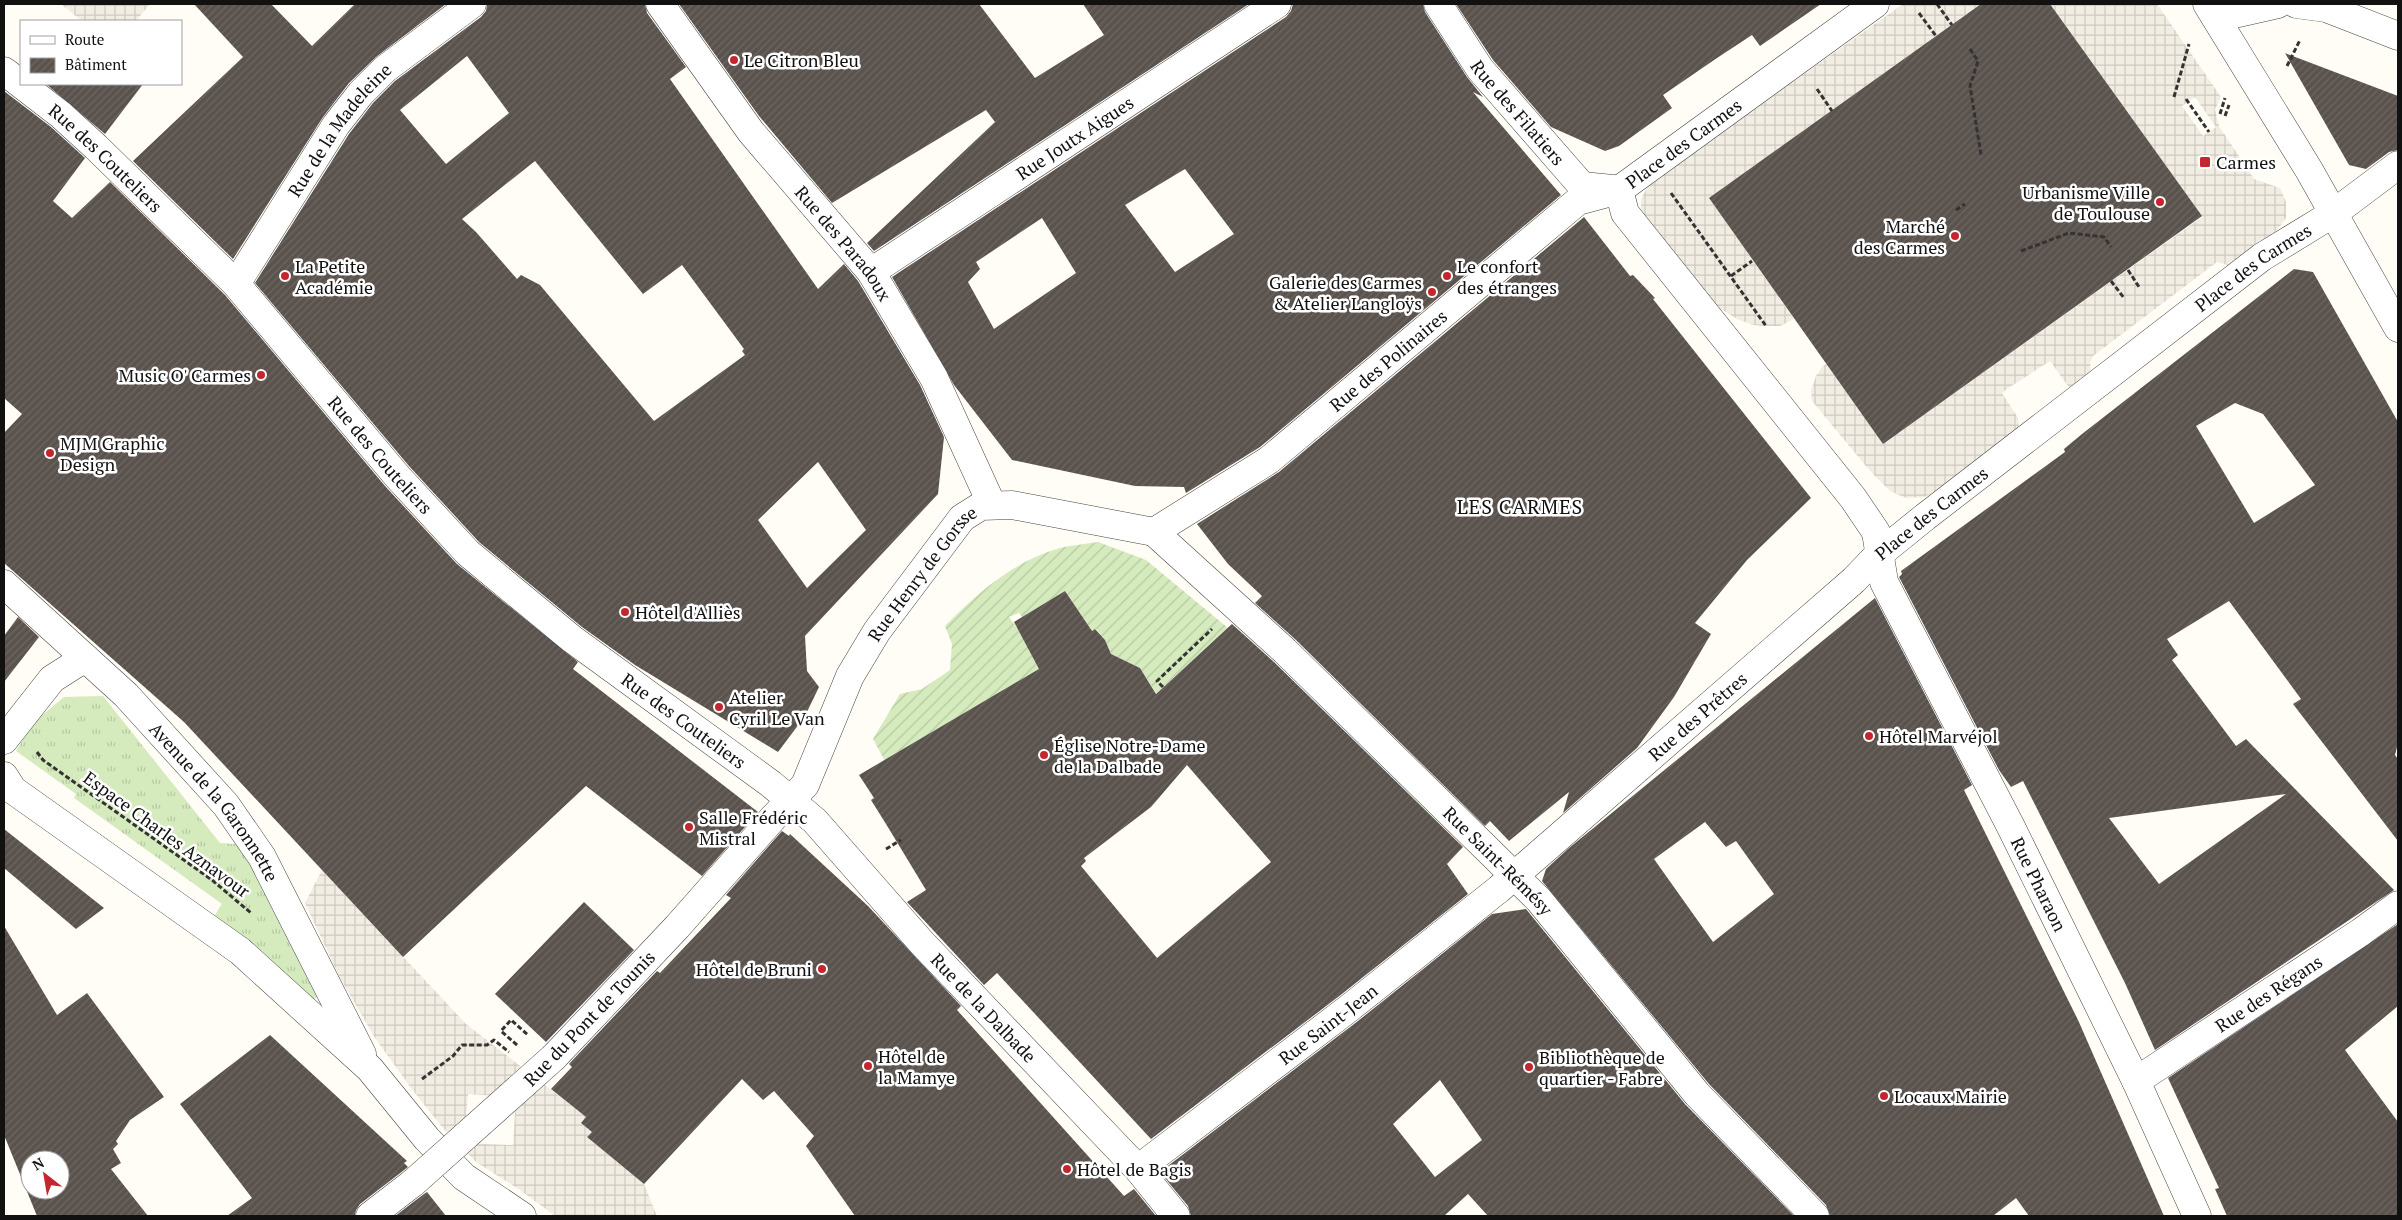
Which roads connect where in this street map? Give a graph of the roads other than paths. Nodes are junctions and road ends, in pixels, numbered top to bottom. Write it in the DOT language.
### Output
graph roads {
  1 [pos="472,4"];
  2 [pos="660,4"];
  3 [pos="1278,4"];
  4 [pos="1438,4"];
  5 [pos="1875,4"];
  6 [pos="2278,4"];
  7 [pos="2296,4"];
  8 [pos="2212,11"];
  9 [pos="2398,36"];
  10 [pos="4,71"];
  11 [pos="20,83"];
  12 [pos="22,85"];
  13 [pos="2398,165"];
  14 [pos="1619,190"];
  15 [pos="2334,213"];
  16 [pos="871,272"];
  17 [pos="236,284"];
  18 [pos="2398,328"];
  19 [pos="992,505"];
  20 [pos="1154,532"];
  21 [pos="1878,555"];
  22 [pos="4,584"];
  23 [pos="85,658"];
  24 [pos="4,740"];
  25 [pos="4,776"];
  26 [pos="791,801"];
  27 [pos="1513,875"];
  28 [pos="2398,904"];
  29 [pos="370,1069"];
  30 [pos="2136,1081"];
  31 [pos="1138,1169"];
  32 [pos="370,1216"];
  33 [pos="522,1216"];
  34 [pos="1176,1216"];
  35 [pos="1814,1216"];
  36 [pos="2196,1216"];
  1 -- 17 [label="street, Rue de la Madeleine"];
  2 -- 16 [label="street, Rue des Paradoux"];
  3 -- 16 [label="street, Rue Joutx Aigues"];
  4 -- 14 [label="street, Rue des Filatiers"];
  5 -- 14 [label="street, Place des Carmes"];
  6 -- 8 [label="street"];
  7 -- 9 [label="street"];
  8 -- 15 [label="street"];
  10 -- 11 [label="street, Rue des Couteliers"];
  12 -- 17 [label="street, Rue des Couteliers"];
  13 -- 15 [label="street, Place des Carmes"];
  14 -- 20 [label="street, Rue des Polinaires"];
  14 -- 21 [label="street, Place des Carmes"];
  15 -- 18 [label="street"];
  15 -- 21 [label="street, Place des Carmes"];
  16 -- 19 [label="street, Rue des Paradoux"];
  17 -- 26 [label="street, Rue des Couteliers"];
  19 -- 20 [label="street, Rue Henry de Gorsse"];
  19 -- 26 [label="street, Rue Henry de Gorsse"];
  20 -- 27 [label="street, Rue Saint-Rémésy"];
  21 -- 27 [label="street, Rue des Prêtres"];
  21 -- 30 [label="street, Rue Pharaon"];
  22 -- 23 [label="street, Avenue de la Garonnette"];
  23 -- 24 [label="street"];
  23 -- 29 [label="street, Avenue de la Garonnette"];
  25 -- 29 [label="street, Avenue de la Garonnette"];
  26 -- 31 [label="street, Rue de la Dalbade"];
  26 -- 32 [label="street, Rue du Pont de Tounis, bridge"];
  27 -- 31 [label="street, Rue Saint-Jean"];
  27 -- 35 [label="street, Rue Saint-Rémésy"];
  28 -- 30 [label="street, Rue des Régans"];
  29 -- 33 [label="street, Avenue de la Garonnette"];
  30 -- 36 [label="street, Rue Pharaon"];
  31 -- 34 [label="street, Rue de la Dalbade"];
}
